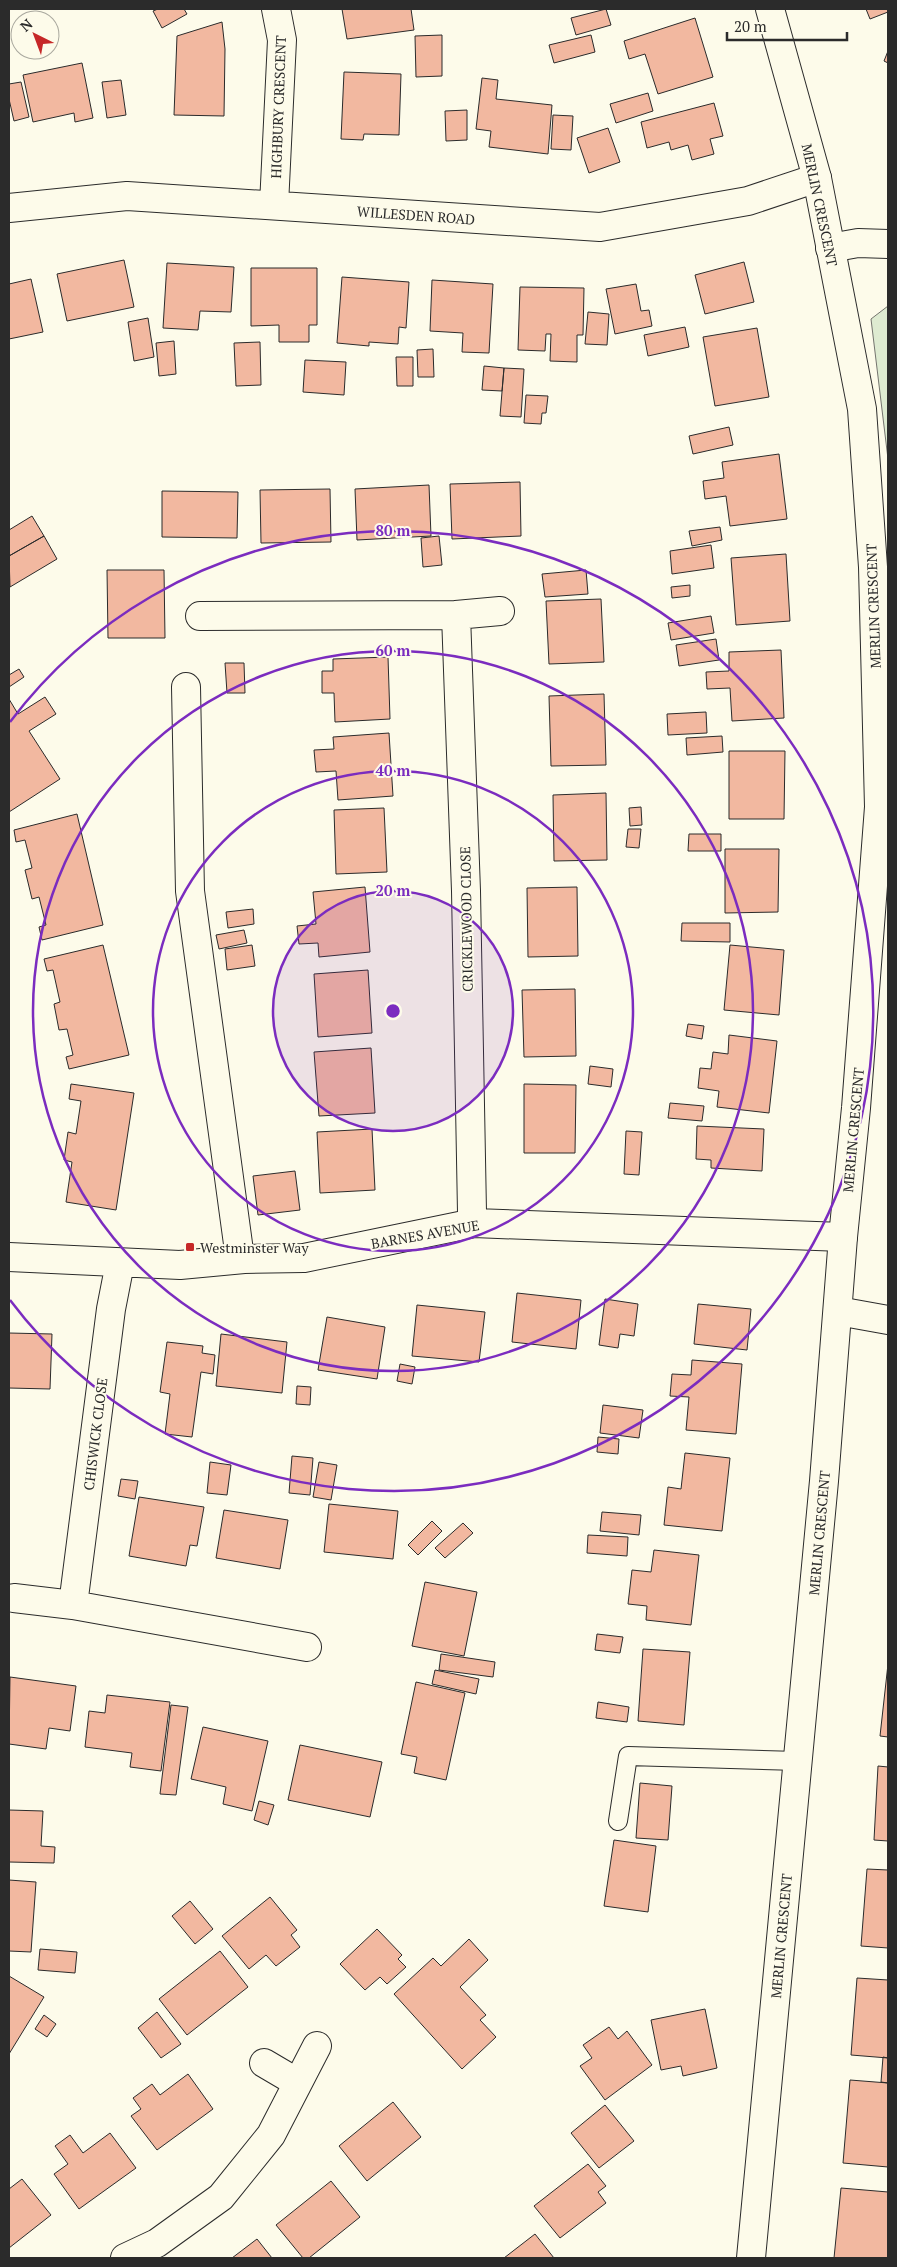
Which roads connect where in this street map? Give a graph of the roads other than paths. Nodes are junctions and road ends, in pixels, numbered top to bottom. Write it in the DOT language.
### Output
graph roads {
  1 [pos="276,9"];
  2 [pos="770,9"];
  3 [pos="817,178"];
  4 [pos="274,205"];
  5 [pos="9,208"];
  6 [pos="888,244"];
  7 [pos="830,248"];
  8 [pos="500,612"];
  9 [pos="456,615"];
  10 [pos="200,616"];
  11 [pos="186,687"];
  12 [pos="474,1223"];
  13 [pos="842,1236"];
  14 [pos="9,1257"];
  15 [pos="244,1259"];
  16 [pos="120,1263"];
  17 [pos="838,1311"];
  18 [pos="888,1320"];
  19 [pos="14,1598"];
  20 [pos="73,1605"];
  21 [pos="307,1647"];
  22 [pos="798,1761"];
  23 [pos="618,1821"];
  24 [pos="317,2046"];
  25 [pos="264,2063"];
  26 [pos="298,2082"];
  27 [pos="125,2258"];
  28 [pos="751,2258"];
  1 -- 4 [label="street, HIGHBURY CRESCENT"];
  2 -- 3 [label="street, MERLIN CRESCENT"];
  3 -- 4 [label="street, WILLESDEN ROAD"];
  3 -- 7 [label="street, MERLIN CRESCENT"];
  4 -- 5 [label="street, WILLESDEN ROAD"];
  6 -- 7 [label="street"];
  7 -- 13 [label="street, MERLIN CRESCENT"];
  8 -- 9 [label="street"];
  9 -- 10 [label="street"];
  9 -- 12 [label="street, CRICKLEWOOD CLOSE"];
  11 -- 15 [label="street"];
  12 -- 13 [label="street, BARNES AVENUE"];
  12 -- 15 [label="street, BARNES AVENUE"];
  13 -- 17 [label="street, MERLIN CRESCENT"];
  14 -- 16 [label="street, BARNES AVENUE"];
  15 -- 16 [label="street, BARNES AVENUE"];
  16 -- 20 [label="street, CHISWICK CLOSE"];
  17 -- 18 [label="street"];
  17 -- 22 [label="street, MERLIN CRESCENT"];
  19 -- 20 [label="street"];
  20 -- 21 [label="street"];
  22 -- 23 [label="lane"];
  22 -- 28 [label="street, MERLIN CRESCENT"];
  24 -- 26 [label="street"];
  25 -- 26 [label="street"];
  26 -- 27 [label="street"];
}
